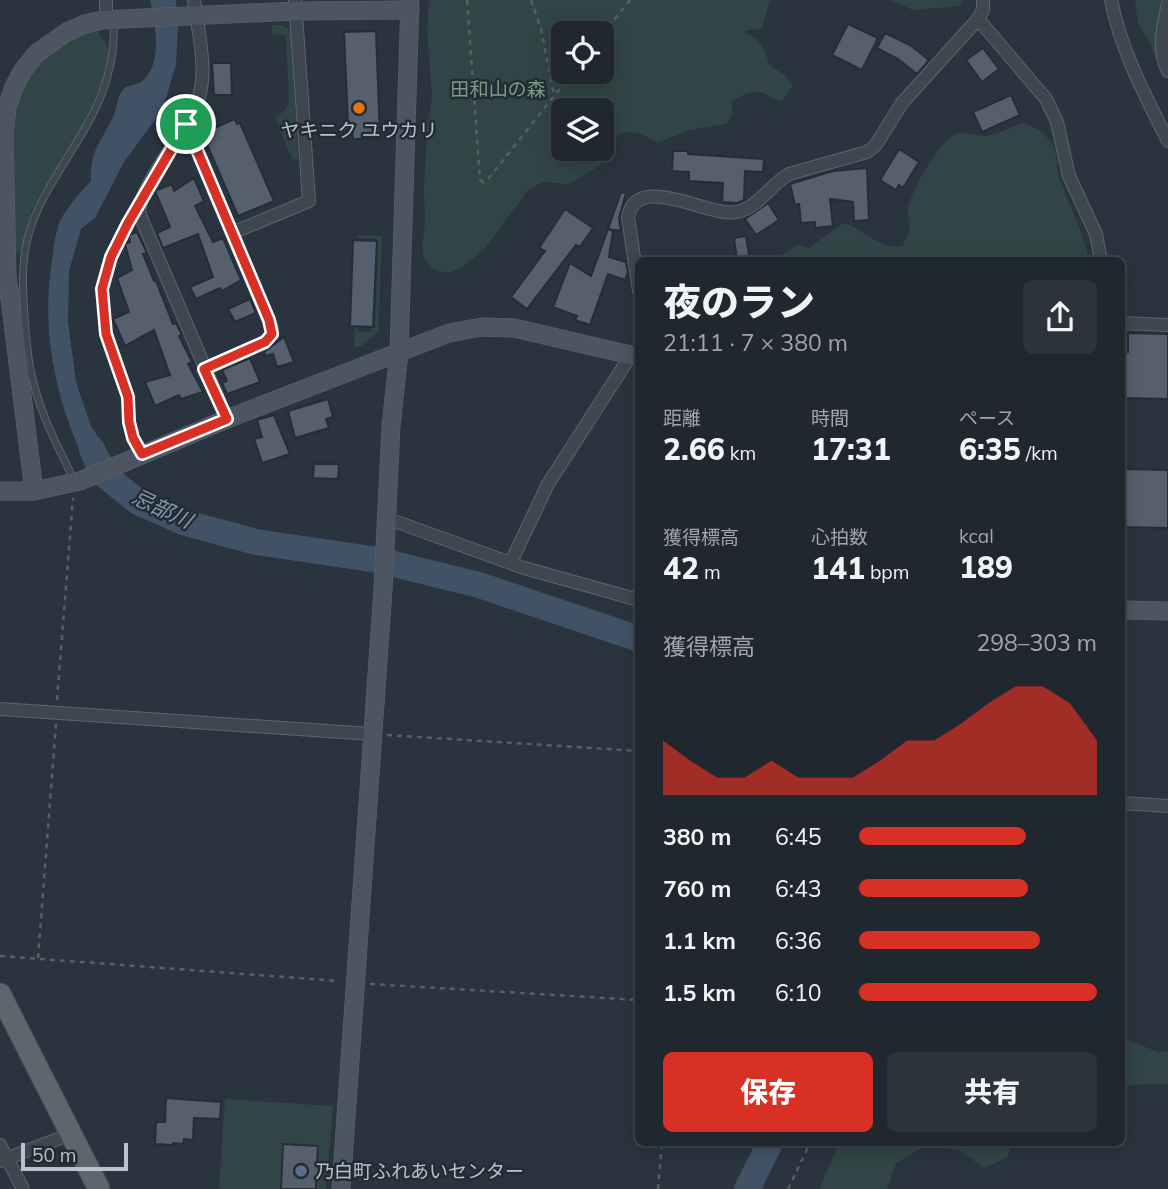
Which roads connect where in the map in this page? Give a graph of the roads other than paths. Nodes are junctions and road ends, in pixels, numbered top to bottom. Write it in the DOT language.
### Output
graph roads {
  1 [pos="106,0"];
  2 [pos="983,0"];
  3 [pos="1111,0"];
  4 [pos="1168,4"];
  5 [pos="410,5"];
  6 [pos="296,6"];
  7 [pos="192,11"];
  8 [pos="111,19"];
  9 [pos="978,19"];
  10 [pos="1168,71"];
  11 [pos="186,124"];
  12 [pos="2,135"];
  13 [pos="1168,142"];
  14 [pos="139,205"];
  15 [pos="232,233"];
  16 [pos="1100,257"];
  17 [pos="635,264"];
  18 [pos="4,275"];
  19 [pos="1125,323"];
  20 [pos="1168,325"];
  21 [pos="400,352"];
  22 [pos="635,356"];
  23 [pos="204,369"];
  24 [pos="227,419"];
  25 [pos="139,456"];
  26 [pos="77,481"];
  27 [pos="0,491"];
  28 [pos="34,491"];
  29 [pos="386,521"];
  30 [pos="511,562"];
  31 [pos="635,599"];
  32 [pos="1125,610"];
  33 [pos="1168,611"];
  34 [pos="0,709"];
  35 [pos="372,734"];
  36 [pos="1125,803"];
  37 [pos="1168,806"];
  38 [pos="0,994"];
  39 [pos="71,1134"];
  40 [pos="0,1145"];
  41 [pos="4,1160"];
  42 [pos="23,1189"];
  43 [pos="99,1189"];
  44 [pos="341,1189"];
  1 -- 8 [label="street"];
  2 -- 9 [label="street"];
  3 -- 13 [label="street"];
  4 -- 10 [label="street"];
  5 -- 6 [label="street"];
  5 -- 21 [label="street"];
  6 -- 7 [label="street"];
  6 -- 15 [label="street"];
  7 -- 8 [label="street"];
  7 -- 11 [label="street"];
  8 -- 12 [label="street"];
  8 -- 26 [label="lane"];
  9 -- 16 [label="street"];
  9 -- 17 [label="street"];
  11 -- 14 [label="street"];
  11 -- 15 [label="street"];
  12 -- 18 [label="street"];
  14 -- 23 [label="street"];
  14 -- 25 [label="lane"];
  15 -- 23 [label="street"];
  18 -- 28 [label="street"];
  19 -- 20 [label="street"];
  21 -- 22 [label="street"];
  21 -- 24 [label="street"];
  21 -- 29 [label="street"];
  22 -- 30 [label="street"];
  23 -- 24 [label="street"];
  24 -- 25 [label="street"];
  25 -- 26 [label="street"];
  26 -- 28 [label="street"];
  27 -- 28 [label="street"];
  29 -- 30 [label="street"];
  29 -- 35 [label="street"];
  30 -- 31 [label="street"];
  32 -- 33 [label="street"];
  34 -- 35 [label="street"];
  35 -- 44 [label="street"];
  36 -- 37 [label="street"];
  38 -- 39 [label="main road"];
  39 -- 41 [label="street"];
  39 -- 43 [label="main road"];
  40 -- 41 [label="street"];
  41 -- 42 [label="street"];
}
